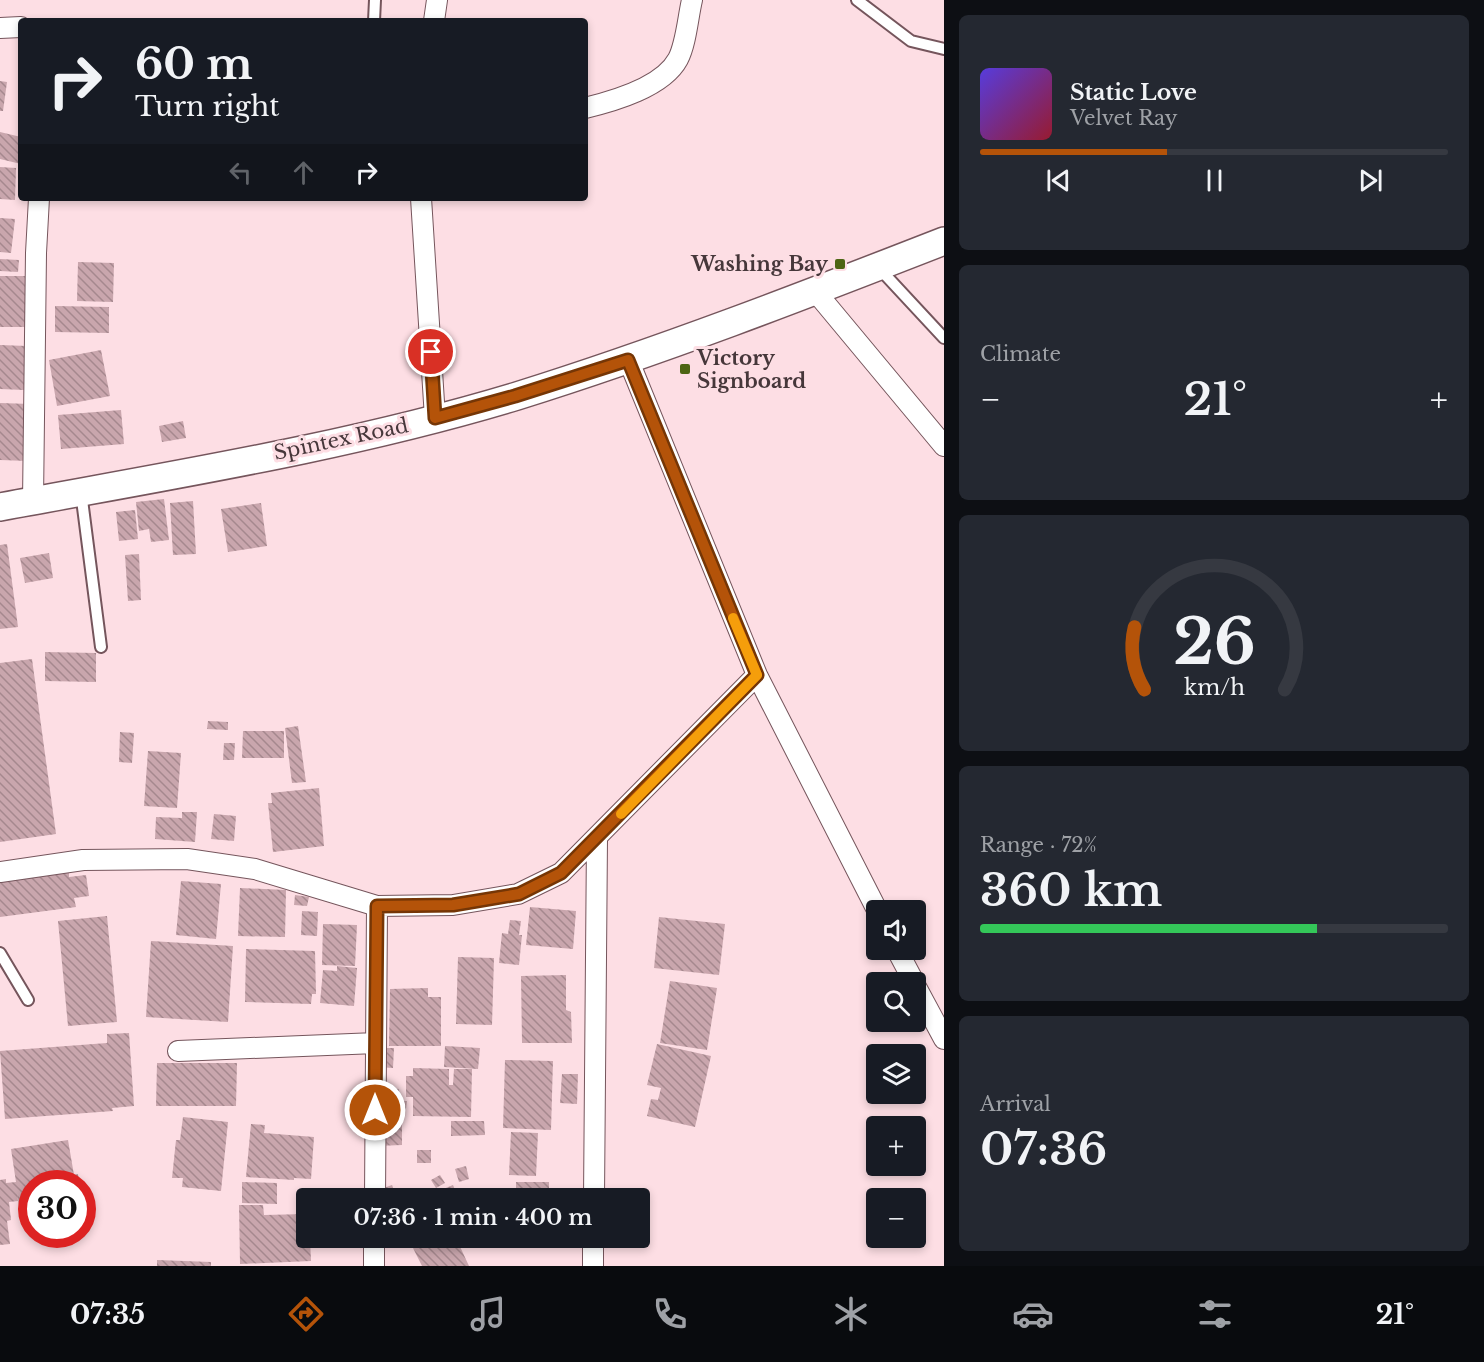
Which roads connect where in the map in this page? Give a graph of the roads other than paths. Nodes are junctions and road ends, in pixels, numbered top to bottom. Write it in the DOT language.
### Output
graph roads {
  1 [pos="375,0"];
  2 [pos="437,0"];
  3 [pos="692,0"];
  4 [pos="857,0"];
  5 [pos="374,18"];
  6 [pos="434,18"];
  7 [pos="18,27"];
  8 [pos="0,28"];
  9 [pos="944,49"];
  10 [pos="588,107"];
  11 [pos="39,201"];
  12 [pos="421,201"];
  13 [pos="942,245"];
  14 [pos="878,266"];
  15 [pos="815,291"];
  16 [pos="944,338"];
  17 [pos="628,360"];
  18 [pos="435,418"];
  19 [pos="944,446"];
  20 [pos="81,492"];
  21 [pos="33,501"];
  22 [pos="0,507"];
  23 [pos="101,647"];
  24 [pos="757,675"];
  25 [pos="597,838"];
  26 [pos="0,872"];
  27 [pos="872,900"];
  28 [pos="377,906"];
  29 [pos="0,953"];
  30 [pos="28,1000"];
  31 [pos="926,1004"];
  32 [pos="941,1028"];
  33 [pos="376,1043"];
  34 [pos="178,1051"];
  35 [pos="375,1188"];
  36 [pos="594,1188"];
  37 [pos="374,1248"];
  38 [pos="593,1248"];
  39 [pos="374,1266"];
  40 [pos="593,1266"];
  1 -- 5 [label="lane"];
  2 -- 6 [label="street"];
  3 -- 10 [label="street"];
  4 -- 9 [label="lane"];
  7 -- 8 [label="street"];
  11 -- 21 [label="street"];
  12 -- 18 [label="street"];
  13 -- 14 [label="main road, Spintex Road"];
  14 -- 15 [label="main road, Spintex Road"];
  14 -- 16 [label="lane"];
  15 -- 17 [label="main road, Spintex Road"];
  15 -- 19 [label="street"];
  17 -- 18 [label="main road, Spintex Road"];
  17 -- 24 [label="street"];
  18 -- 20 [label="main road, Spintex Road"];
  20 -- 21 [label="main road, Spintex Road"];
  20 -- 23 [label="lane"];
  21 -- 22 [label="main road, Spintex Road"];
  24 -- 25 [label="street"];
  24 -- 27 [label="street"];
  25 -- 28 [label="street"];
  25 -- 36 [label="street"];
  26 -- 28 [label="street"];
  28 -- 33 [label="street"];
  29 -- 30 [label="lane"];
  31 -- 32 [label="street"];
  33 -- 34 [label="street"];
  33 -- 35 [label="street"];
  37 -- 39 [label="street"];
  38 -- 40 [label="street"];
}
